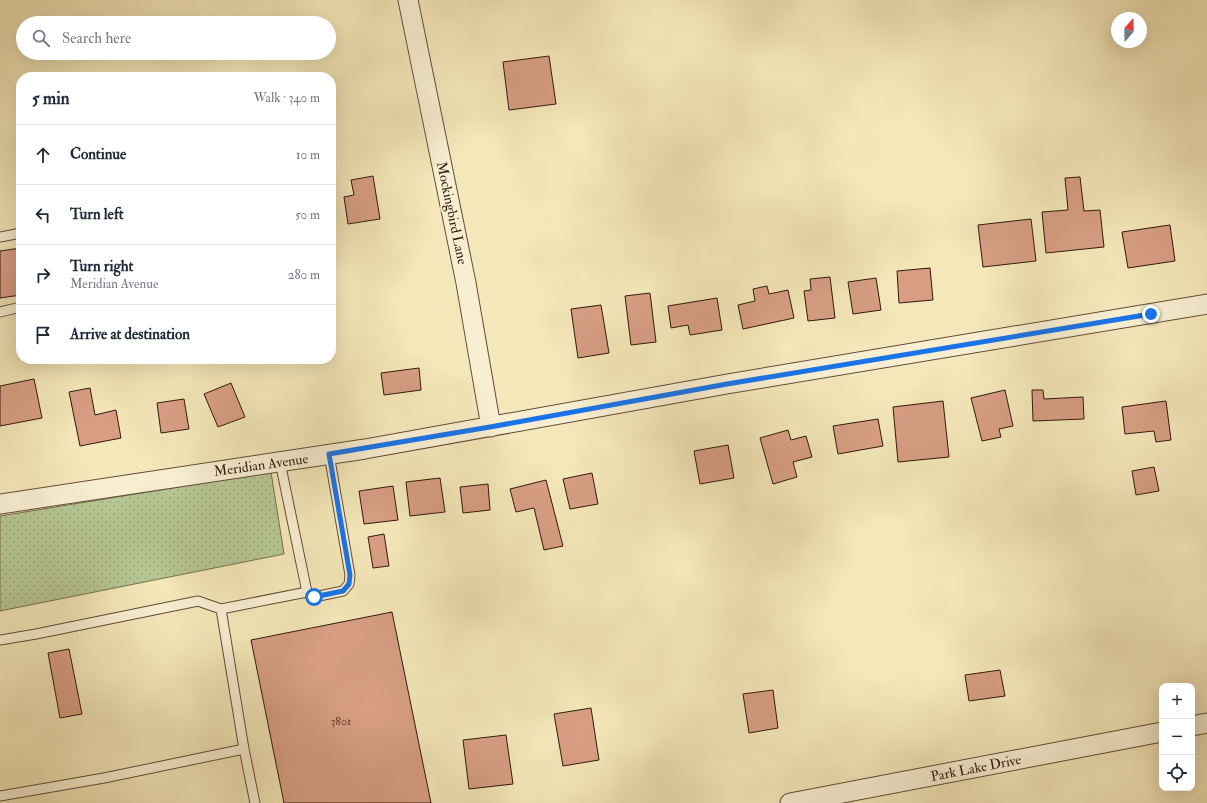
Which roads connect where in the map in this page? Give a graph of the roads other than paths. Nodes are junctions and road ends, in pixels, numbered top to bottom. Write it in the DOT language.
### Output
graph roads {
  1 [pos="408,0"];
  2 [pos="16,234"];
  3 [pos="0,237"];
  4 [pos="1207,304"];
  5 [pos="16,308"];
  6 [pos="0,312"];
  7 [pos="490,427"];
  8 [pos="329,454"];
  9 [pos="280,462"];
  10 [pos="0,504"];
  11 [pos="307,592"];
  12 [pos="221,609"];
  13 [pos="0,640"];
  14 [pos="1207,723"];
  15 [pos="1195,725"];
  16 [pos="1159,733"];
  17 [pos="244,749"];
  18 [pos="0,796"];
  19 [pos="255,803"];
  20 [pos="790,803"];
  1 -- 7 [label="street, Mockingbird Lane"];
  2 -- 3 [label="lane"];
  4 -- 7 [label="street, Meridian Avenue"];
  5 -- 6 [label="lane"];
  7 -- 8 [label="street, Meridian Avenue"];
  8 -- 9 [label="street, Meridian Avenue"];
  8 -- 11 [label="lane"];
  9 -- 10 [label="street, Meridian Avenue"];
  9 -- 11 [label="lane"];
  11 -- 12 [label="lane"];
  12 -- 13 [label="lane"];
  12 -- 17 [label="lane"];
  14 -- 15 [label="street"];
  16 -- 20 [label="street, Park Lake Drive"];
  17 -- 18 [label="lane"];
  17 -- 19 [label="lane"];
}
